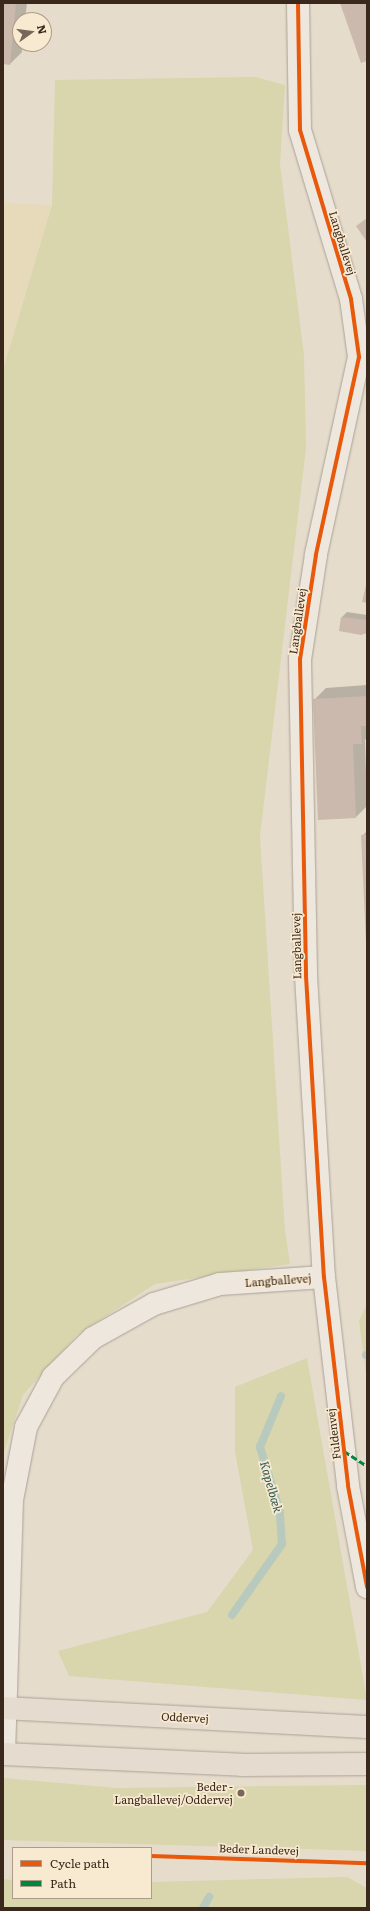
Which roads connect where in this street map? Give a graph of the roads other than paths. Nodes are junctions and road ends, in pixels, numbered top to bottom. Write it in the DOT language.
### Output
graph roads {
  1 [pos="298,3"];
  2 [pos="324,1277"];
  3 [pos="367,1587"];
  4 [pos="4,1708"];
  5 [pos="367,1727"];
  6 [pos="4,1754"];
  7 [pos="367,1764"];
  1 -- 2 [label="street, Langballevej"];
  2 -- 3 [label="street, Fuldenvej"];
  2 -- 4 [label="street, Langballevej"];
  4 -- 5 [label="main road, Oddervej"];
  4 -- 6 [label="street, Langballevej"];
  6 -- 7 [label="main road"];
}
